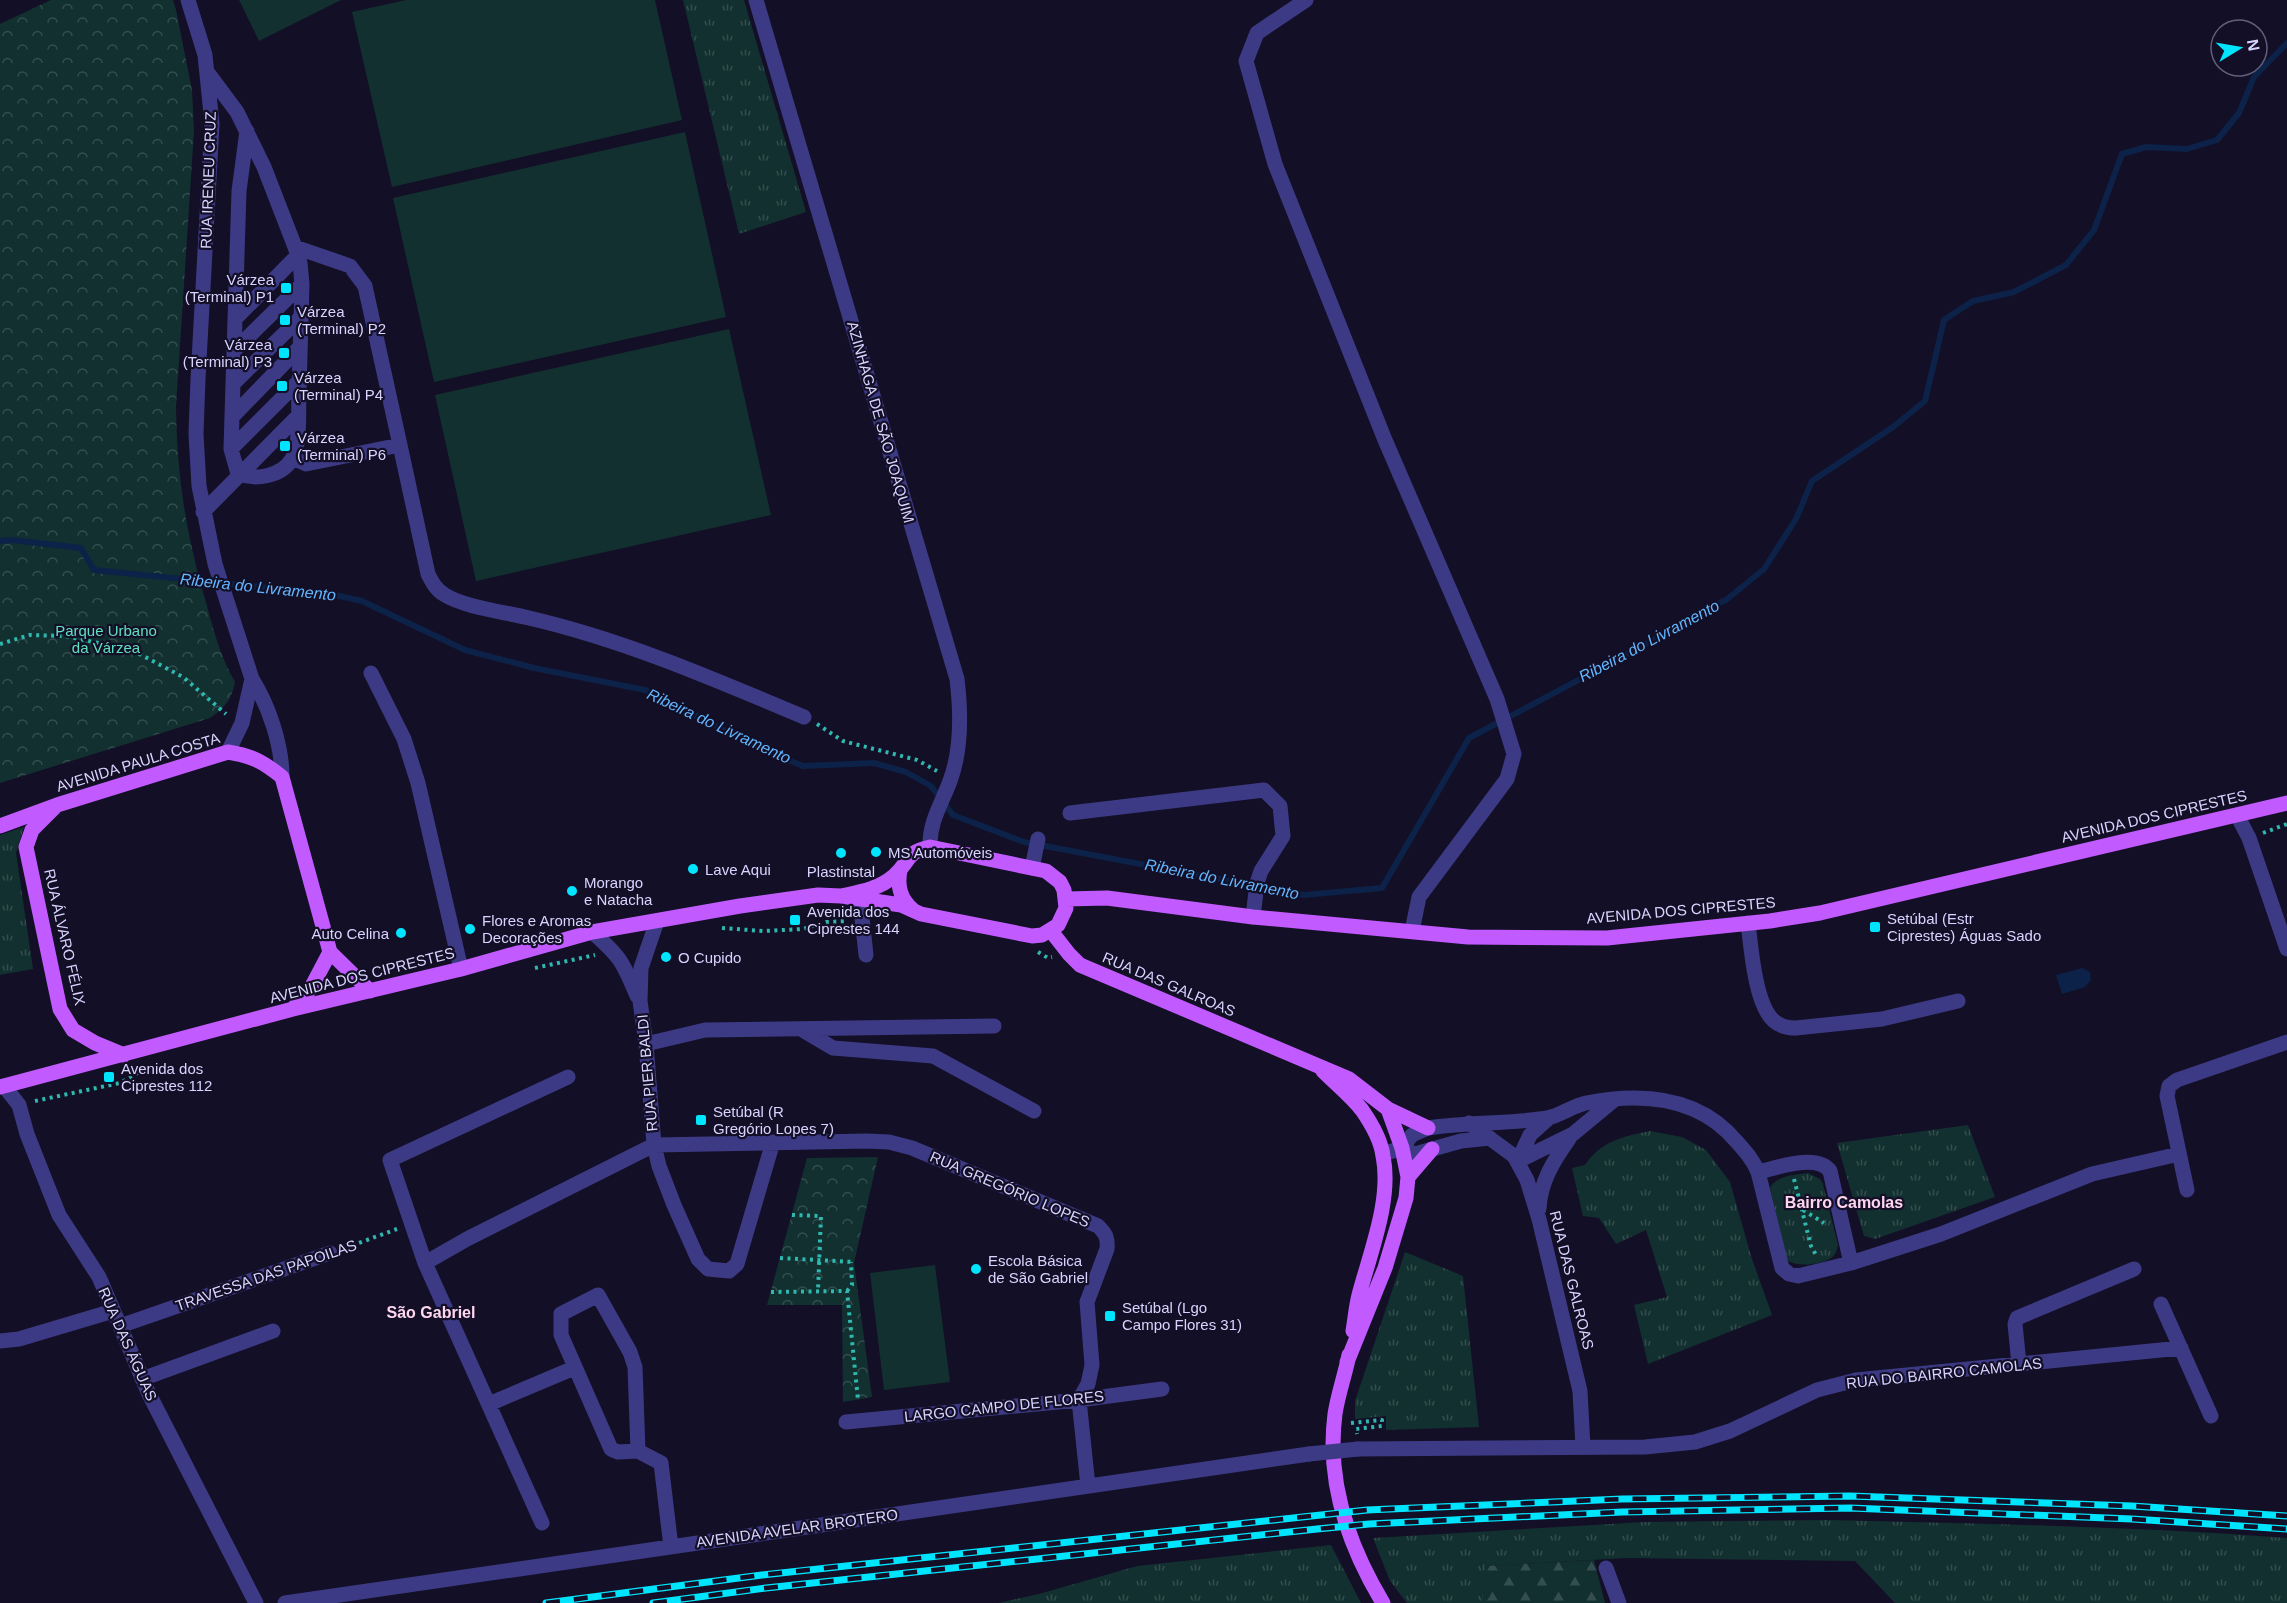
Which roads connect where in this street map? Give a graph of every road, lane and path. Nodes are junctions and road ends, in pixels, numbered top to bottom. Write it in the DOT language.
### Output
graph roads {
  1 [pos="188,0"];
  2 [pos="756,0"];
  3 [pos="1306,0"];
  4 [pos="208,73"];
  5 [pos="247,131"];
  6 [pos="296,252"];
  7 [pos="303,284"];
  8 [pos="302,316"];
  9 [pos="235,319"];
  10 [pos="300,347"];
  11 [pos="234,351"];
  12 [pos="299,381"];
  13 [pos="233,384"];
  14 [pos="232,416"];
  15 [pos="298,416"];
  16 [pos="400,445"];
  17 [pos="231,449"];
  18 [pos="293,458"];
  19 [pos="238,474"];
  20 [pos="203,512"];
  21 [pos="0,644"];
  22 [pos="371,673"];
  23 [pos="252,679"];
  24 [pos="226,714"];
  25 [pos="804,717"];
  26 [pos="228,752"];
  27 [pos="282,777"];
  28 [pos="951,778"];
  29 [pos="2287,803"];
  30 [pos="57,805"];
  31 [pos="1070,813"];
  32 [pos="2237,815"];
  33 [pos="2287,824"];
  34 [pos="0,826"];
  35 [pos="2249,838"];
  36 [pos="1038,839"];
  37 [pos="930,847"];
  38 [pos="1034,861"];
  39 [pos="900,870"];
  40 [pos="841,896"];
  41 [pos="860,898"];
  42 [pos="1066,898"];
  43 [pos="914,910"];
  44 [pos="1254,910"];
  45 [pos="2281,913"];
  46 [pos="657,921"];
  47 [pos="861,921"];
  48 [pos="1748,924"];
  49 [pos="716,927"];
  50 [pos="1051,931"];
  51 [pos="1412,931"];
  52 [pos="592,932"];
  53 [pos="1063,947"];
  54 [pos="2287,949"];
  55 [pos="1036,950"];
  56 [pos="615,951"];
  57 [pos="330,952"];
  58 [pos="866,955"];
  59 [pos="534,968"];
  60 [pos="461,969"];
  61 [pos="370,991"];
  62 [pos="640,1001"];
  63 [pos="1958,1001"];
  64 [pos="293,1009"];
  65 [pos="994,1026"];
  66 [pos="801,1029"];
  67 [pos="2287,1042"];
  68 [pos="646,1044"];
  69 [pos="124,1054"];
  70 [pos="158,1062"];
  71 [pos="1319,1067"];
  72 [pos="568,1077"];
  73 [pos="2,1086"];
  74 [pos="1614,1100"];
  75 [pos="18,1105"];
  76 [pos="1388,1109"];
  77 [pos="1034,1111"];
  78 [pos="1550,1117"];
  79 [pos="1469,1123"];
  80 [pos="1428,1128"];
  81 [pos="1573,1134"];
  82 [pos="1490,1138"];
  83 [pos="773,1142"];
  84 [pos="654,1145"];
  85 [pos="1402,1148"];
  86 [pos="1432,1149"];
  87 [pos="1383,1154"];
  88 [pos="2179,1154"];
  89 [pos="1518,1161"];
  90 [pos="1758,1172"];
  91 [pos="1793,1175"];
  92 [pos="1408,1177"];
  93 [pos="2187,1190"];
  94 [pos="1802,1210"];
  95 [pos="792,1215"];
  96 [pos="1539,1219"];
  97 [pos="412,1224"];
  98 [pos="1832,1225"];
  99 [pos="1811,1246"];
  100 [pos="330,1253"];
  101 [pos="780,1258"];
  102 [pos="818,1260"];
  103 [pos="425,1263"];
  104 [pos="1851,1263"];
  105 [pos="2133,1269"];
  106 [pos="847,1291"];
  107 [pos="771,1292"];
  108 [pos="818,1292"];
  109 [pos="2161,1304"];
  110 [pos="113,1311"];
  111 [pos="120,1326"];
  112 [pos="273,1331"];
  113 [pos="0,1341"];
  114 [pos="2181,1348"];
  115 [pos="1347,1362"];
  116 [pos="2019,1364"];
  117 [pos="574,1368"];
  118 [pos="142,1378"];
  119 [pos="1162,1389"];
  120 [pos="858,1400"];
  121 [pos="1079,1400"];
  122 [pos="489,1404"];
  123 [pos="2211,1416"];
  124 [pos="846,1422"];
  125 [pos="1351,1423"];
  126 [pos="1583,1447"];
  127 [pos="1358,1449"];
  128 [pos="638,1451"];
  129 [pos="1309,1454"];
  130 [pos="1088,1486"];
  131 [pos="542,1523"];
  132 [pos="671,1547"];
  133 [pos="1606,1568"];
  134 [pos="256,1603"];
  135 [pos="285,1603"];
  136 [pos="1383,1603"];
  137 [pos="1619,1603"];
  1 -- 4 [label="street, RUA IRENEU CRUZ"];
  2 -- 28 [label="street, AZINHAGA DE SÃO JOAQUIM"];
  3 -- 51 [label="street"];
  4 -- 5 [label="street"];
  4 -- 20 [label="street, RUA IRENEU CRUZ"];
  5 -- 6 [label="street"];
  5 -- 9 [label="street"];
  6 -- 7 [label="street"];
  6 -- 9 [label="street"];
  6 -- 16 [label="street"];
  7 -- 8 [label="street"];
  7 -- 11 [label="street"];
  8 -- 10 [label="street"];
  8 -- 13 [label="street"];
  9 -- 11 [label="street"];
  10 -- 12 [label="street"];
  10 -- 14 [label="street"];
  11 -- 13 [label="street"];
  12 -- 15 [label="street"];
  12 -- 17 [label="street"];
  13 -- 14 [label="street"];
  14 -- 17 [label="street"];
  15 -- 18 [label="street"];
  15 -- 19 [label="street"];
  16 -- 18 [label="street"];
  16 -- 25 [label="street"];
  17 -- 19 [label="street"];
  18 -- 19 [label="street"];
  19 -- 20 [label="street"];
  20 -- 23 [label="street, RUA IRENEU CRUZ"];
  21 -- 24 [label="path"];
  22 -- 60 [label="street"];
  23 -- 26 [label="street"];
  23 -- 27 [label="street, RUA IRENEU CRUZ"];
  25 -- 28 [label="path"];
  26 -- 27 [label="main road, AVENIDA PAULA COSTA"];
  26 -- 30 [label="main road, AVENIDA PAULA COSTA"];
  27 -- 57 [label="main road"];
  28 -- 37 [label="street, AZINHAGA DE SÃO JOAQUIM"];
  29 -- 32 [label="main road, AVENIDA DOS CIPRESTES"];
  30 -- 34 [label="main road, AVENIDA PAULA COSTA"];
  30 -- 69 [label="main road, RUA ÁLVARO FÉLIX"];
  31 -- 44 [label="street"];
  32 -- 35 [label="street"];
  32 -- 48 [label="main road, AVENIDA DOS CIPRESTES"];
  33 -- 35 [label="path"];
  35 -- 45 [label="street"];
  36 -- 38 [label="street"];
  37 -- 38 [label="main road"];
  37 -- 39 [label="main road, AVENIDA DOS CIPRESTES"];
  38 -- 42 [label="main road"];
  39 -- 40 [label="main road, AVENIDA DOS CIPRESTES"];
  39 -- 43 [label="main road"];
  40 -- 41 [label="main road, AVENIDA DOS CIPRESTES"];
  40 -- 46 [label="main road, AVENIDA DOS CIPRESTES"];
  41 -- 43 [label="main road, AVENIDA DOS CIPRESTES"];
  41 -- 47 [label="street"];
  42 -- 44 [label="main road, AVENIDA DOS CIPRESTES"];
  42 -- 50 [label="main road"];
  43 -- 50 [label="main road, AVENIDA DOS CIPRESTES"];
  44 -- 51 [label="main road, AVENIDA DOS CIPRESTES"];
  45 -- 54 [label="street"];
  46 -- 52 [label="main road, AVENIDA DOS CIPRESTES"];
  46 -- 62 [label="street, RUA PIER BALDI"];
  47 -- 49 [label="path"];
  47 -- 58 [label="street"];
  48 -- 51 [label="main road, AVENIDA DOS CIPRESTES"];
  48 -- 63 [label="street"];
  50 -- 53 [label="main road, RUA DAS GALROAS"];
  52 -- 56 [label="street, RUA PIER BALDI"];
  52 -- 60 [label="main road, AVENIDA DOS CIPRESTES"];
  53 -- 55 [label="path"];
  53 -- 71 [label="main road, RUA DAS GALROAS"];
  56 -- 59 [label="path"];
  56 -- 62 [label="street, RUA PIER BALDI"];
  57 -- 61 [label="main road"];
  57 -- 64 [label="main road"];
  60 -- 61 [label="main road, AVENIDA DOS CIPRESTES"];
  61 -- 64 [label="main road, AVENIDA DOS CIPRESTES"];
  62 -- 68 [label="street, RUA PIER BALDI"];
  64 -- 69 [label="main road, AVENIDA DOS CIPRESTES"];
  65 -- 66 [label="street"];
  66 -- 68 [label="street"];
  66 -- 77 [label="street"];
  67 -- 88 [label="street"];
  68 -- 84 [label="street, RUA PIER BALDI"];
  69 -- 73 [label="main road, AVENIDA DOS CIPRESTES"];
  70 -- 75 [label="path"];
  71 -- 76 [label="main road, RUA DAS GALROAS"];
  71 -- 87 [label="main road, RUA DAS GALROAS"];
  72 -- 97 [label="street"];
  73 -- 75 [label="street, RUA DAS ÁGUAS"];
  74 -- 78 [label="street"];
  74 -- 81 [label="street"];
  74 -- 90 [label="street"];
  75 -- 110 [label="street, RUA DAS ÁGUAS"];
  76 -- 80 [label="main road, RUA DAS GALROAS"];
  76 -- 85 [label="main road"];
  78 -- 79 [label="street"];
  78 -- 89 [label="street"];
  79 -- 80 [label="street"];
  79 -- 82 [label="street, RUA DAS GALROAS"];
  80 -- 85 [label="street"];
  81 -- 89 [label="street"];
  81 -- 96 [label="street"];
  82 -- 86 [label="street"];
  82 -- 89 [label="street, RUA DAS GALROAS"];
  83 -- 84 [label="street, RUA GREGÓRIO LOPES"];
  83 -- 84 [label="street, RUA PIER BALDI"];
  83 -- 121 [label="street, RUA GREGÓRIO LOPES"];
  84 -- 103 [label="street"];
  85 -- 86 [label="street"];
  85 -- 87 [label="street"];
  85 -- 92 [label="main road"];
  86 -- 92 [label="main road"];
  87 -- 115 [label="main road, RUA DAS GALROAS"];
  88 -- 93 [label="street"];
  88 -- 104 [label="street"];
  89 -- 96 [label="street, RUA DAS GALROAS"];
  90 -- 104 [label="street"];
  90 -- 104 [label="street"];
  91 -- 94 [label="path"];
  92 -- 115 [label="main road"];
  94 -- 98 [label="path"];
  94 -- 99 [label="path"];
  95 -- 102 [label="path"];
  96 -- 126 [label="street, RUA DAS GALROAS"];
  97 -- 100 [label="path, TRAVESSA DAS PAPOILAS"];
  97 -- 103 [label="street"];
  100 -- 111 [label="street, TRAVESSA DAS PAPOILAS"];
  101 -- 102 [label="path"];
  102 -- 106 [label="path"];
  102 -- 108 [label="path"];
  103 -- 122 [label="street"];
  105 -- 116 [label="street"];
  106 -- 108 [label="path"];
  106 -- 120 [label="path"];
  107 -- 108 [label="path"];
  109 -- 114 [label="street"];
  110 -- 111 [label="street, RUA DAS ÁGUAS"];
  110 -- 113 [label="street"];
  111 -- 118 [label="street, RUA DAS ÁGUAS"];
  112 -- 118 [label="street"];
  114 -- 116 [label="street, RUA DO BAIRRO CAMOLAS"];
  114 -- 123 [label="street"];
  115 -- 136 [label="main road"];
  116 -- 126 [label="street, RUA DO BAIRRO CAMOLAS"];
  117 -- 122 [label="street"];
  117 -- 128 [label="street"];
  117 -- 128 [label="street"];
  118 -- 134 [label="street, RUA DAS ÁGUAS"];
  119 -- 121 [label="street, LARGO CAMPO DE FLORES"];
  121 -- 124 [label="street, LARGO CAMPO DE FLORES"];
  121 -- 130 [label="street, RUA GREGÓRIO LOPES"];
  122 -- 131 [label="street"];
  125 -- 127 [label="path"];
  126 -- 127 [label="street, RUA DO BAIRRO CAMOLAS"];
  127 -- 129 [label="street, RUA DO BAIRRO CAMOLAS, bridge"];
  128 -- 132 [label="street"];
  129 -- 130 [label="street, AVENIDA AVELAR BROTERO"];
  130 -- 132 [label="street, AVENIDA AVELAR BROTERO"];
  132 -- 135 [label="street, AVENIDA AVELAR BROTERO"];
  133 -- 137 [label="street"];
}
